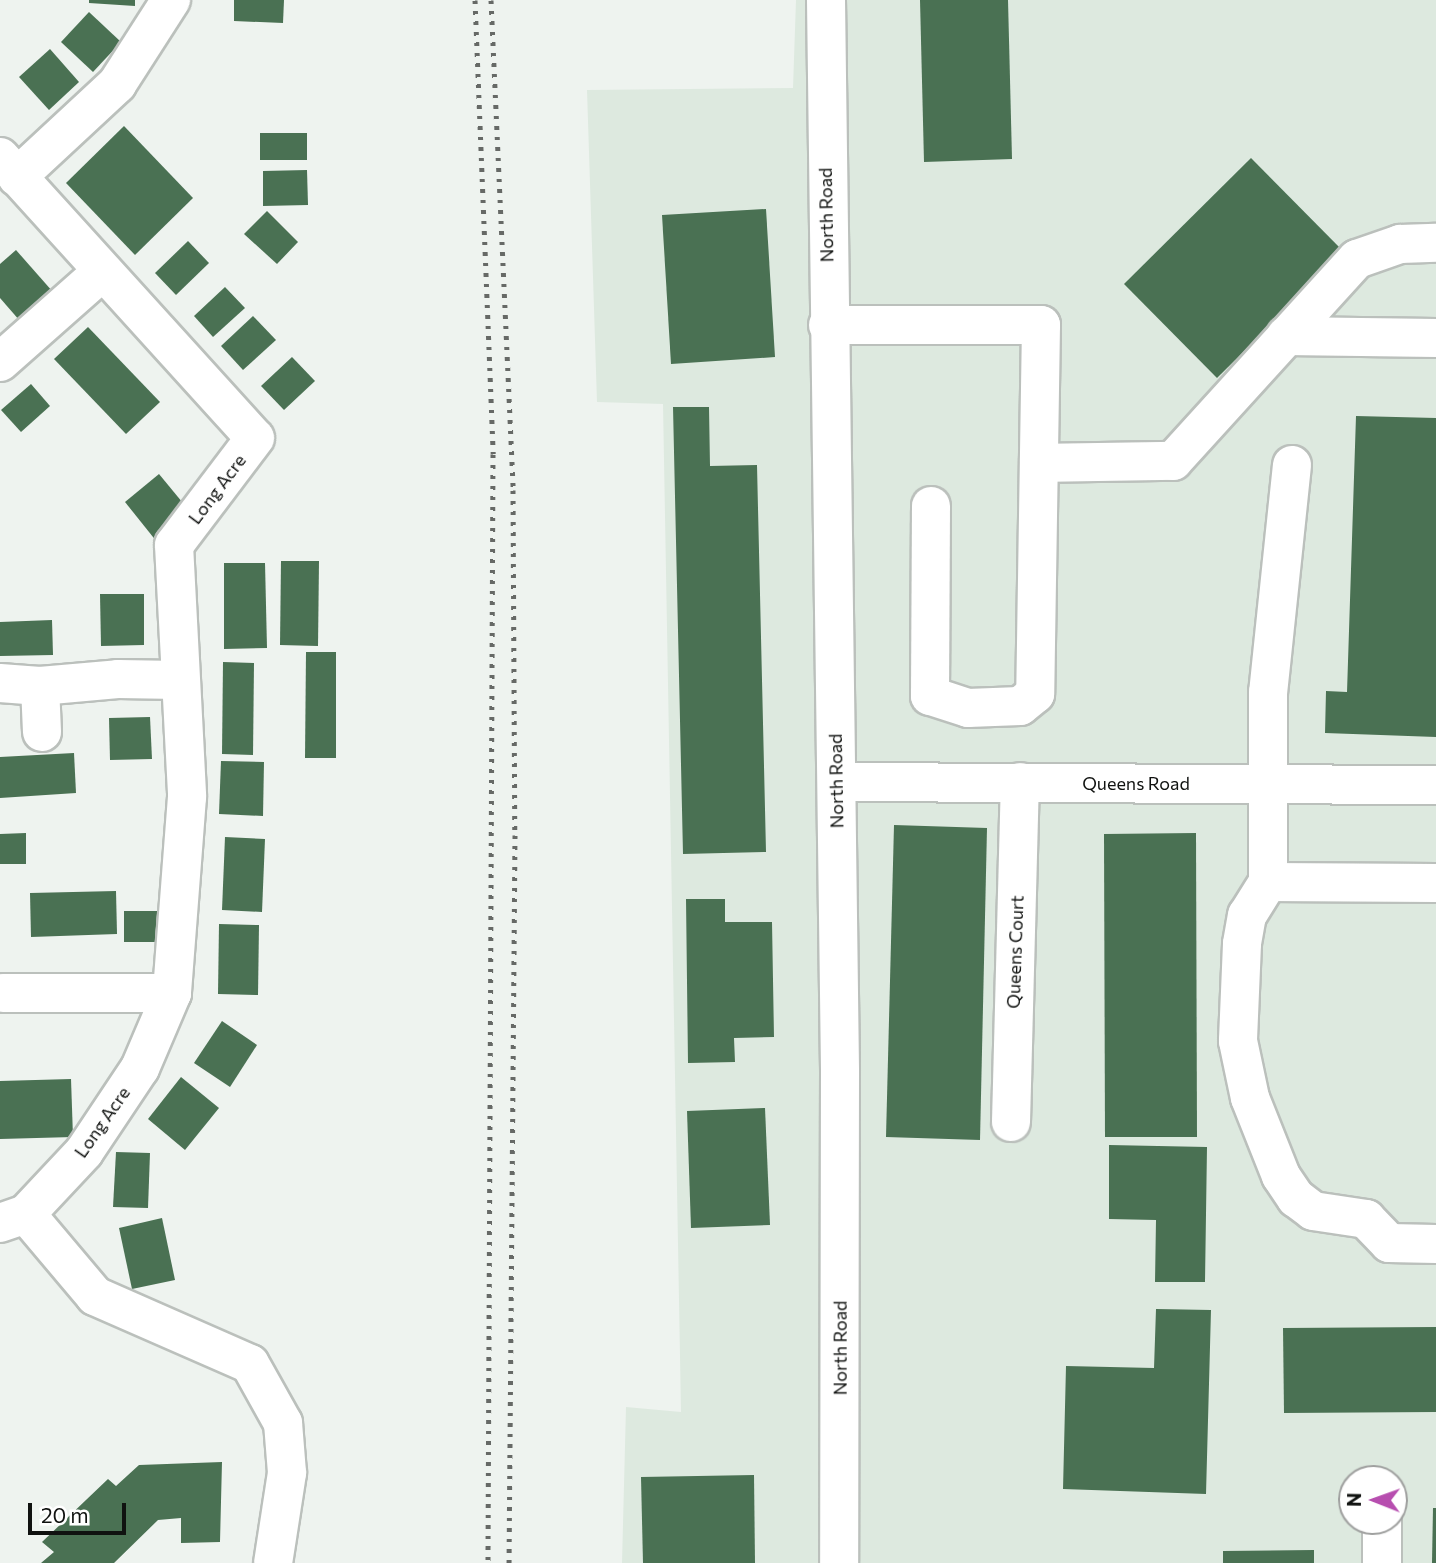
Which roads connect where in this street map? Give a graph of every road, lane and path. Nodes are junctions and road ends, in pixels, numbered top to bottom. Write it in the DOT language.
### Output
graph roads {
  1 [pos="171,0"];
  2 [pos="826,0"];
  3 [pos="9,167"];
  4 [pos="1436,243"];
  5 [pos="103,271"];
  6 [pos="828,325"];
  7 [pos="1286,336"];
  8 [pos="1436,338"];
  9 [pos="0,362"];
  10 [pos="1039,463"];
  11 [pos="1292,465"];
  12 [pos="932,506"];
  13 [pos="180,680"];
  14 [pos="0,683"];
  15 [pos="40,686"];
  16 [pos="42,732"];
  17 [pos="836,782"];
  18 [pos="1020,782"];
  19 [pos="1270,784"];
  20 [pos="1436,785"];
  21 [pos="1268,882"];
  22 [pos="1436,883"];
  23 [pos="3,993"];
  24 [pos="172,993"];
  25 [pos="1011,1122"];
  26 [pos="13,1219"];
  27 [pos="1436,1244"];
  28 [pos="1382,1535"];
  29 [pos="276,1550"];
  30 [pos="839,1563"];
  31 [pos="1382,1563"];
  1 -- 3 [label="street, Long Acre"];
  2 -- 6 [label="street, North Road"];
  3 -- 5 [label="street, Long Acre"];
  4 -- 7 [label="street"];
  5 -- 9 [label="street"];
  5 -- 13 [label="street, Long Acre"];
  6 -- 10 [label="street"];
  6 -- 17 [label="street, North Road"];
  7 -- 8 [label="street"];
  7 -- 10 [label="street"];
  10 -- 12 [label="street"];
  11 -- 19 [label="street"];
  13 -- 15 [label="street"];
  13 -- 24 [label="street, Long Acre"];
  14 -- 15 [label="street"];
  15 -- 16 [label="street"];
  17 -- 18 [label="street, Queens Road"];
  17 -- 30 [label="street, North Road"];
  18 -- 19 [label="street, Queens Road"];
  18 -- 25 [label="street, Queens Court"];
  19 -- 20 [label="street, Queens Road"];
  19 -- 21 [label="street"];
  21 -- 22 [label="street"];
  21 -- 27 [label="street"];
  23 -- 24 [label="street"];
  24 -- 26 [label="street, Long Acre"];
  26 -- 29 [label="street"];
  28 -- 31 [label="street"];
}
